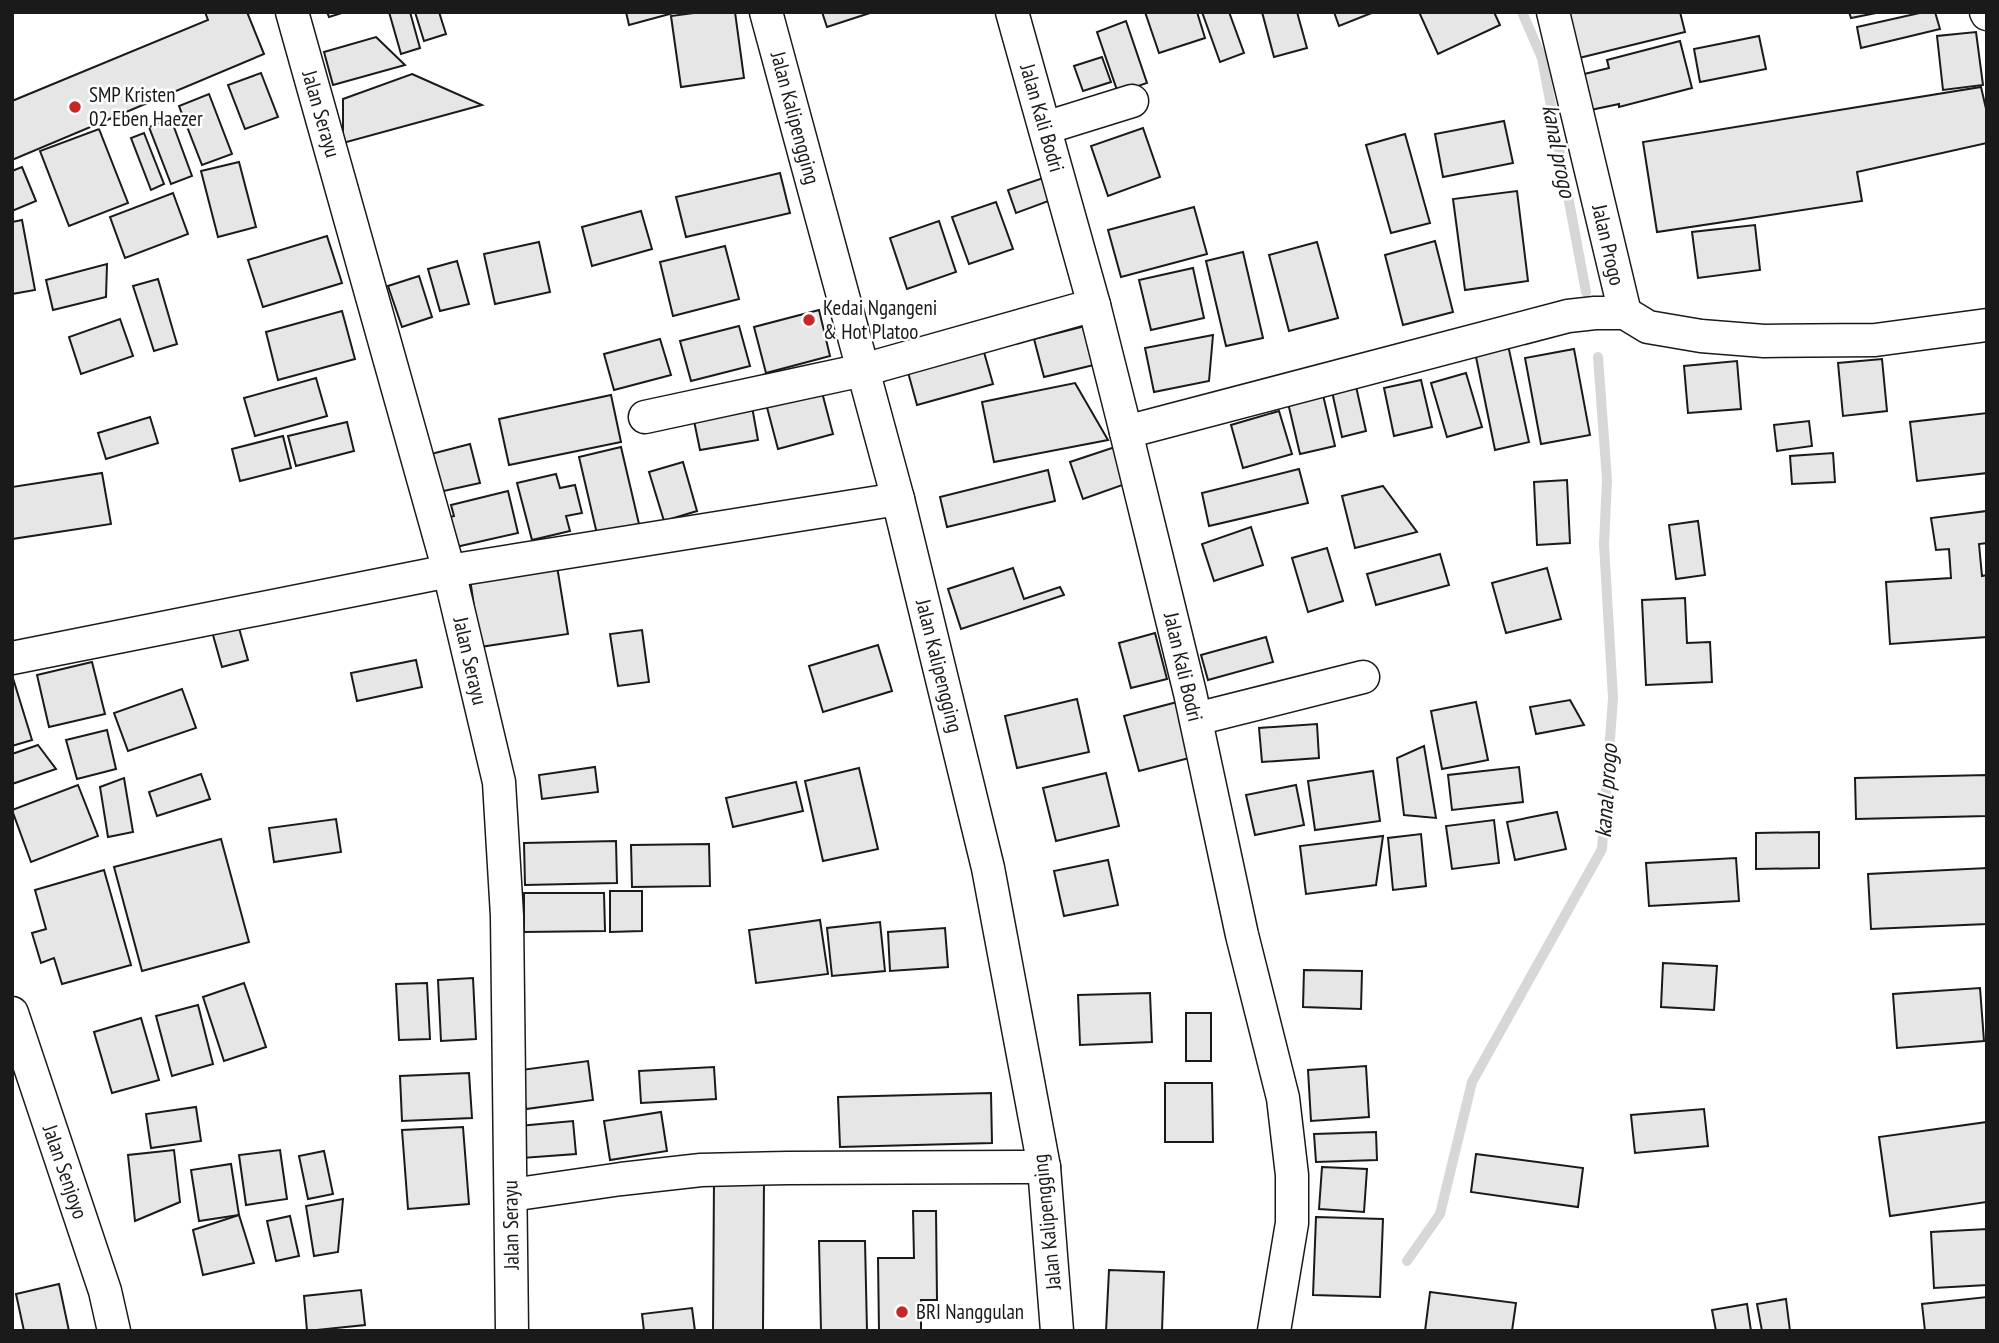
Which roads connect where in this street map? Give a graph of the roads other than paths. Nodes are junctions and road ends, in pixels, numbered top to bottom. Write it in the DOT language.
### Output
graph roads {
  1 [pos="292,12"];
  2 [pos="766,12"];
  3 [pos="1012,12"];
  4 [pos="1553,12"];
  5 [pos="1132,101"];
  6 [pos="1045,128"];
  7 [pos="1094,305"];
  8 [pos="1625,313"];
  9 [pos="1987,325"];
  10 [pos="863,370"];
  11 [pos="645,417"];
  12 [pos="1126,432"];
  13 [pos="898,499"];
  14 [pos="449,571"];
  15 [pos="12,658"];
  16 [pos="1363,677"];
  17 [pos="1196,719"];
  18 [pos="12,1013"];
  19 [pos="1044,1167"];
  20 [pos="511,1195"];
  21 [pos="114,1331"];
  22 [pos="513,1331"];
  23 [pos="1057,1331"];
  24 [pos="1274,1331"];
  1 -- 14 [label="street, Jalan Serayu"];
  2 -- 10 [label="street, Jalan Kalipengging"];
  3 -- 6 [label="street, Jalan Kali Bodri"];
  4 -- 8 [label="street, Jalan Progo"];
  5 -- 6 [label="street"];
  6 -- 7 [label="street, Jalan Kali Bodri"];
  7 -- 10 [label="street"];
  7 -- 12 [label="street, Jalan Kali Bodri"];
  8 -- 9 [label="street"];
  8 -- 12 [label="street"];
  10 -- 11 [label="street"];
  10 -- 13 [label="street, Jalan Kalipengging"];
  12 -- 17 [label="street, Jalan Kali Bodri"];
  13 -- 14 [label="street"];
  13 -- 19 [label="street, Jalan Kalipengging"];
  14 -- 15 [label="street"];
  14 -- 20 [label="street, Jalan Serayu"];
  16 -- 17 [label="street"];
  17 -- 24 [label="street, Jalan Kali Bodri"];
  18 -- 21 [label="street, Jalan Senjoyo"];
  19 -- 20 [label="street"];
  19 -- 23 [label="street, Jalan Kalipengging"];
  20 -- 22 [label="street, Jalan Serayu"];
}
